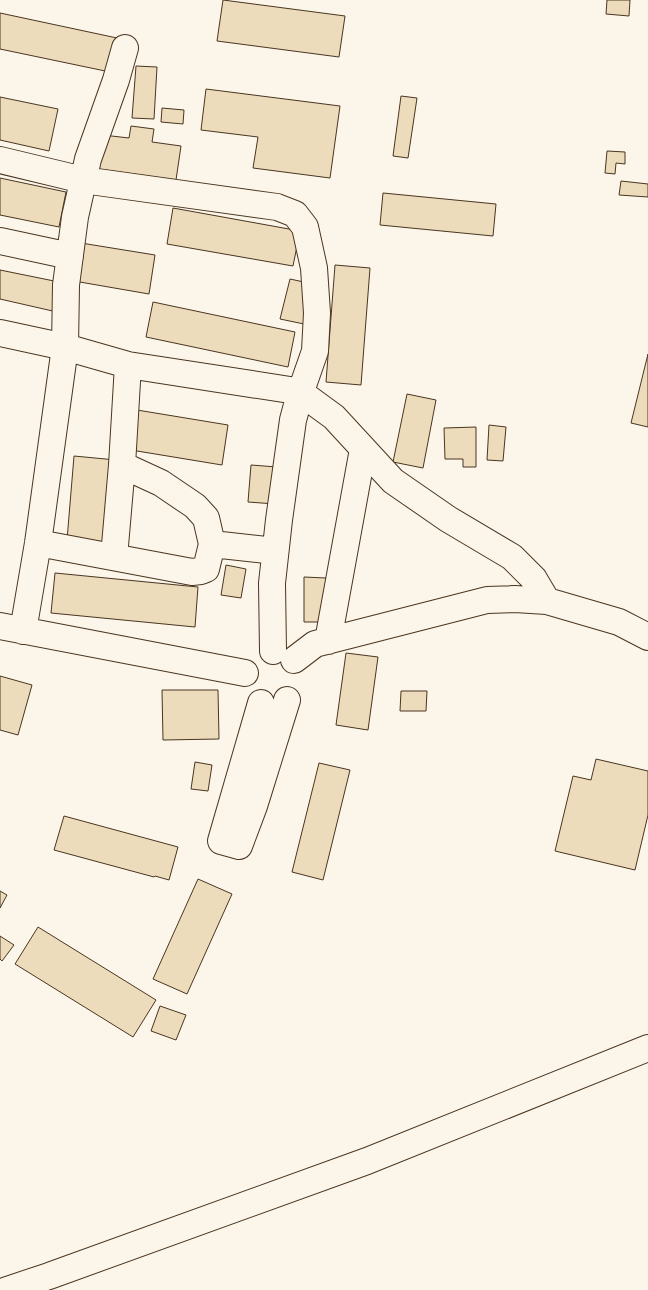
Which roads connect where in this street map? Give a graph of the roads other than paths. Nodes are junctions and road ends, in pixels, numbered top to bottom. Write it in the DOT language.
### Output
graph roads {
  1 [pos="125,48"];
  2 [pos="0,160"];
  3 [pos="83,180"];
  4 [pos="0,241"];
  5 [pos="70,256"];
  6 [pos="0,333"];
  7 [pos="65,347"];
  8 [pos="128,364"];
  9 [pos="300,394"];
  10 [pos="363,449"];
  11 [pos="122,465"];
  12 [pos="38,543"];
  13 [pos="212,544"];
  14 [pos="275,551"];
  15 [pos="114,557"];
  16 [pos="547,601"];
  17 [pos="12,628"];
  18 [pos="648,637"];
  19 [pos="328,641"];
  20 [pos="284,656"];
  21 [pos="245,673"];
  22 [pos="288,700"];
  23 [pos="261,703"];
  24 [pos="648,1048"];
  25 [pos="7,1290"];
  1 -- 3 [label="street"];
  2 -- 3 [label="street"];
  3 -- 5 [label="street"];
  3 -- 9 [label="street"];
  4 -- 5 [label="street"];
  5 -- 7 [label="street"];
  6 -- 7 [label="street"];
  7 -- 8 [label="street"];
  7 -- 12 [label="street"];
  8 -- 9 [label="street"];
  8 -- 11 [label="street"];
  9 -- 10 [label="street"];
  9 -- 14 [label="street"];
  10 -- 16 [label="street"];
  10 -- 19 [label="street"];
  11 -- 13 [label="street"];
  11 -- 15 [label="street"];
  12 -- 15 [label="street"];
  12 -- 17 [label="street"];
  13 -- 14 [label="street"];
  13 -- 15 [label="street"];
  14 -- 20 [label="street"];
  16 -- 18 [label="street"];
  16 -- 19 [label="street"];
  17 -- 21 [label="street"];
  19 -- 20 [label="street"];
  20 -- 21 [label="street"];
  20 -- 22 [label="street"];
  21 -- 23 [label="street"];
  22 -- 23 [label="street"];
  22 -- 23 [label="street"];
  24 -- 25 [label="street"];
}
